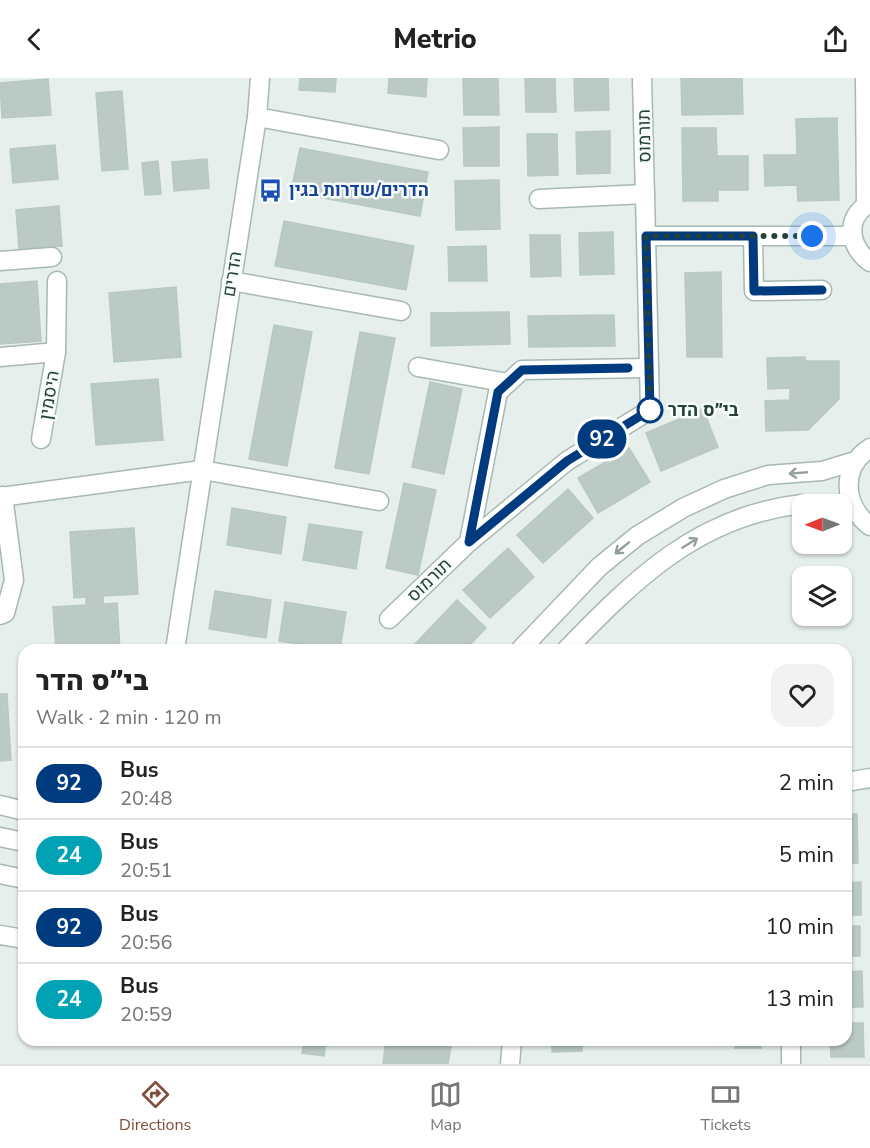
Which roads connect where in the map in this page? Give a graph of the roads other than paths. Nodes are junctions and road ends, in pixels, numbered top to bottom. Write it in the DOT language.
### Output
graph roads {
  1 [pos="260,78"];
  2 [pos="642,78"];
  3 [pos="865,78"];
  4 [pos="257,117"];
  5 [pos="439,150"];
  6 [pos="645,195"];
  7 [pos="539,199"];
  8 [pos="868,204"];
  9 [pos="646,236"];
  10 [pos="753,236"];
  11 [pos="852,236"];
  12 [pos="52,257"];
  13 [pos="0,261"];
  14 [pos="870,262"];
  15 [pos="57,281"];
  16 [pos="231,281"];
  17 [pos="822,290"];
  18 [pos="401,311"];
  19 [pos="56,352"];
  20 [pos="0,357"];
  21 [pos="418,367"];
  22 [pos="649,368"];
  23 [pos="507,383"];
  24 [pos="41,439"];
  25 [pos="870,448"];
  26 [pos="855,461"];
  27 [pos="202,470"];
  28 [pos="1,496"];
  29 [pos="380,501"];
  30 [pos="792,505"];
  31 [pos="856,518"];
  32 [pos="469,542"];
  33 [pos="0,615"];
  34 [pos="389,619"];
  35 [pos="176,644"];
  36 [pos="526,644"];
  37 [pos="572,644"];
  38 [pos="870,778"];
  39 [pos="852,781"];
  40 [pos="0,806"];
  41 [pos="18,810"];
  42 [pos="0,837"];
  43 [pos="18,841"];
  44 [pos="0,874"];
  45 [pos="18,878"];
  46 [pos="0,935"];
  47 [pos="18,938"];
  48 [pos="512,1046"];
  49 [pos="791,1046"];
  50 [pos="510,1064"];
  51 [pos="791,1064"];
  1 -- 4 [label="street, הדרים"];
  2 -- 6 [label="street, תורמוס"];
  3 -- 8 [label="street"];
  4 -- 5 [label="street"];
  4 -- 16 [label="street, הדרים"];
  6 -- 7 [label="street"];
  6 -- 9 [label="street, תורמוס"];
  8 -- 11 [label="street"];
  9 -- 10 [label="street"];
  9 -- 22 [label="street, תורמוס"];
  10 -- 11 [label="street"];
  10 -- 17 [label="street"];
  11 -- 14 [label="street"];
  12 -- 13 [label="street"];
  15 -- 19 [label="street, היסמין"];
  16 -- 18 [label="street"];
  16 -- 27 [label="street, הדרים"];
  19 -- 20 [label="street, היסמין"];
  19 -- 24 [label="street, היסמין"];
  21 -- 23 [label="street"];
  22 -- 23 [label="street"];
  22 -- 32 [label="street, תורמוס"];
  23 -- 32 [label="street"];
  25 -- 26 [label="street"];
  26 -- 31 [label="street"];
  26 -- 36 [label="street, one-way"];
  27 -- 28 [label="street"];
  27 -- 29 [label="street"];
  27 -- 35 [label="street, הדרים"];
  28 -- 33 [label="street"];
  37 -- 30 [label="street, one-way"];
  32 -- 34 [label="street, תורמוס"];
  38 -- 39 [label="street"];
  40 -- 41 [label="street"];
  42 -- 43 [label="street"];
  44 -- 45 [label="street"];
  46 -- 47 [label="street"];
  48 -- 50 [label="street"];
  49 -- 51 [label="street"];
}
